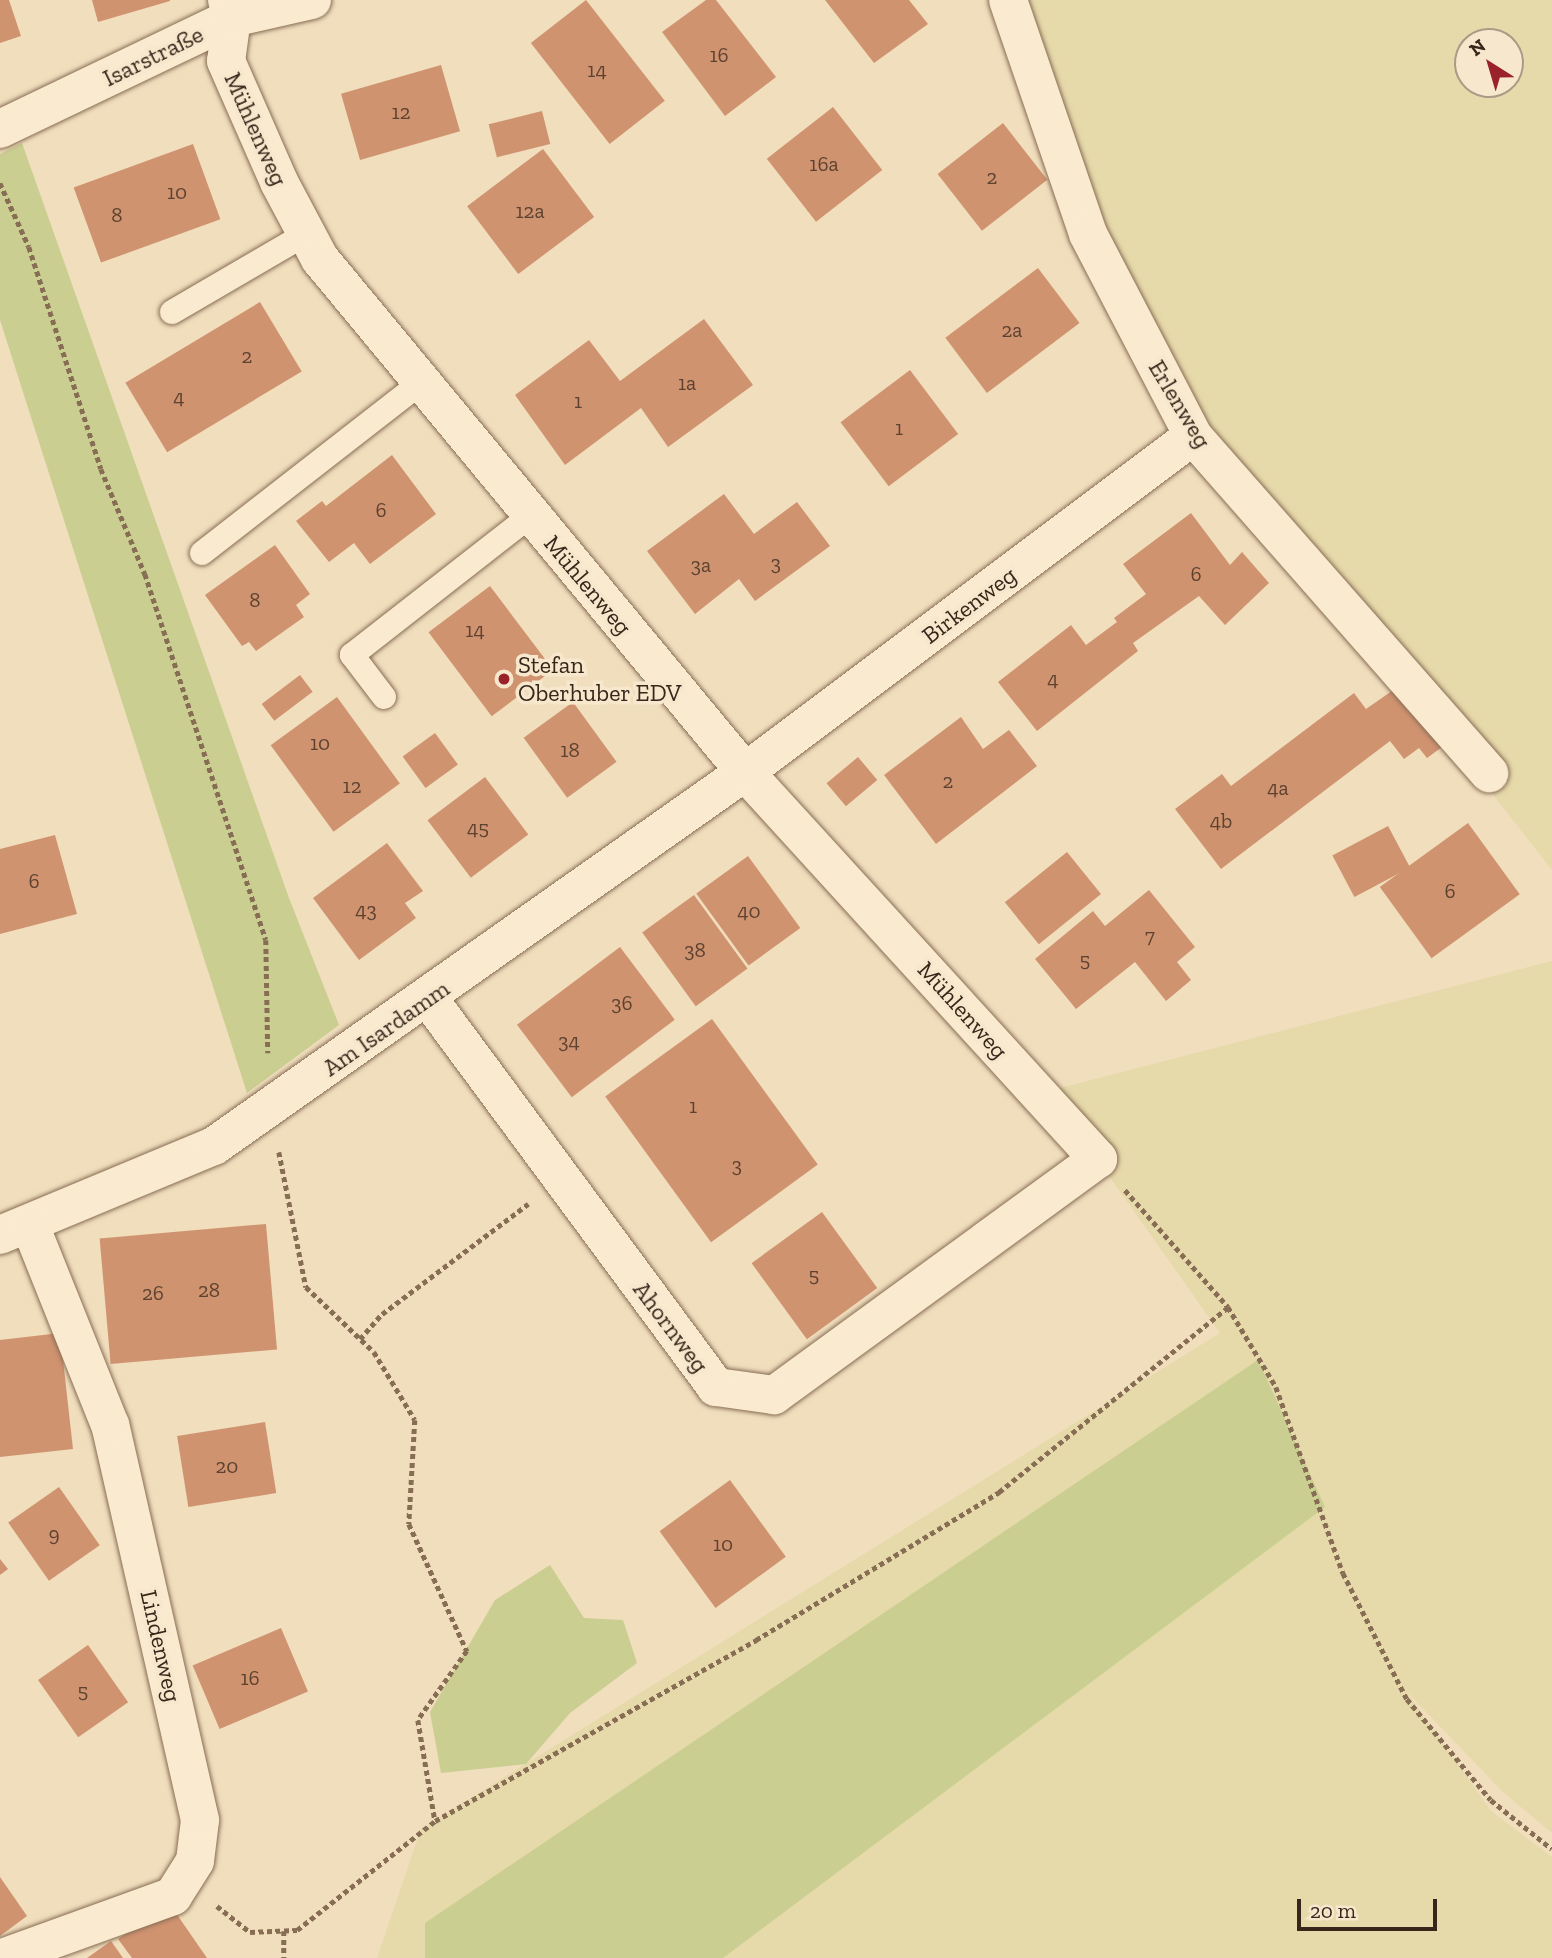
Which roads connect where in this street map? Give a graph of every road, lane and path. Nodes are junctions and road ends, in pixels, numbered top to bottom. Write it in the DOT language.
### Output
graph roads {
  1 [pos="312,0"];
  2 [pos="1008,0"];
  3 [pos="230,9"];
  4 [pos="0,129"];
  5 [pos="0,183"];
  6 [pos="306,234"];
  7 [pos="172,313"];
  8 [pos="419,384"];
  9 [pos="1193,436"];
  10 [pos="530,516"];
  11 [pos="202,554"];
  12 [pos="384,697"];
  13 [pos="745,772"];
  14 [pos="1489,773"];
  15 [pos="429,999"];
  16 [pos="270,1108"];
  17 [pos="1098,1159"];
  18 [pos="561,1179"];
  19 [pos="15,1230"];
  20 [pos="1228,1307"];
  21 [pos="360,1339"];
  22 [pos="435,1821"];
  23 [pos="1552,1849"];
  24 [pos="183,1880"];
  25 [pos="284,1931"];
  26 [pos="2,1958"];
  27 [pos="284,1958"];
  1 -- 3 [label="street, Isarstraße"];
  2 -- 9 [label="street, Erlenweg"];
  3 -- 4 [label="street, Isarstraße"];
  3 -- 6 [label="street, Mühlenweg"];
  5 -- 16 [label="path"];
  6 -- 7 [label="lane"];
  6 -- 8 [label="street, Mühlenweg"];
  8 -- 10 [label="street, Mühlenweg"];
  8 -- 11 [label="lane"];
  9 -- 13 [label="street, Birkenweg"];
  9 -- 14 [label="street, Erlenweg"];
  10 -- 12 [label="lane"];
  10 -- 13 [label="street, Mühlenweg"];
  13 -- 15 [label="street, Am Isardamm"];
  13 -- 17 [label="street, Mühlenweg"];
  15 -- 16 [label="street, Am Isardamm"];
  15 -- 18 [label="street, Ahornweg"];
  16 -- 19 [label="street, Am Isardamm"];
  16 -- 21 [label="path"];
  17 -- 18 [label="street, Ahornweg"];
  17 -- 20 [label="path"];
  18 -- 21 [label="path"];
  19 -- 24 [label="street, Lindenweg"];
  20 -- 22 [label="path"];
  20 -- 23 [label="path"];
  21 -- 22 [label="path"];
  22 -- 25 [label="path"];
  24 -- 25 [label="path"];
  24 -- 26 [label="street, Lindenweg"];
  25 -- 27 [label="path"];
}
